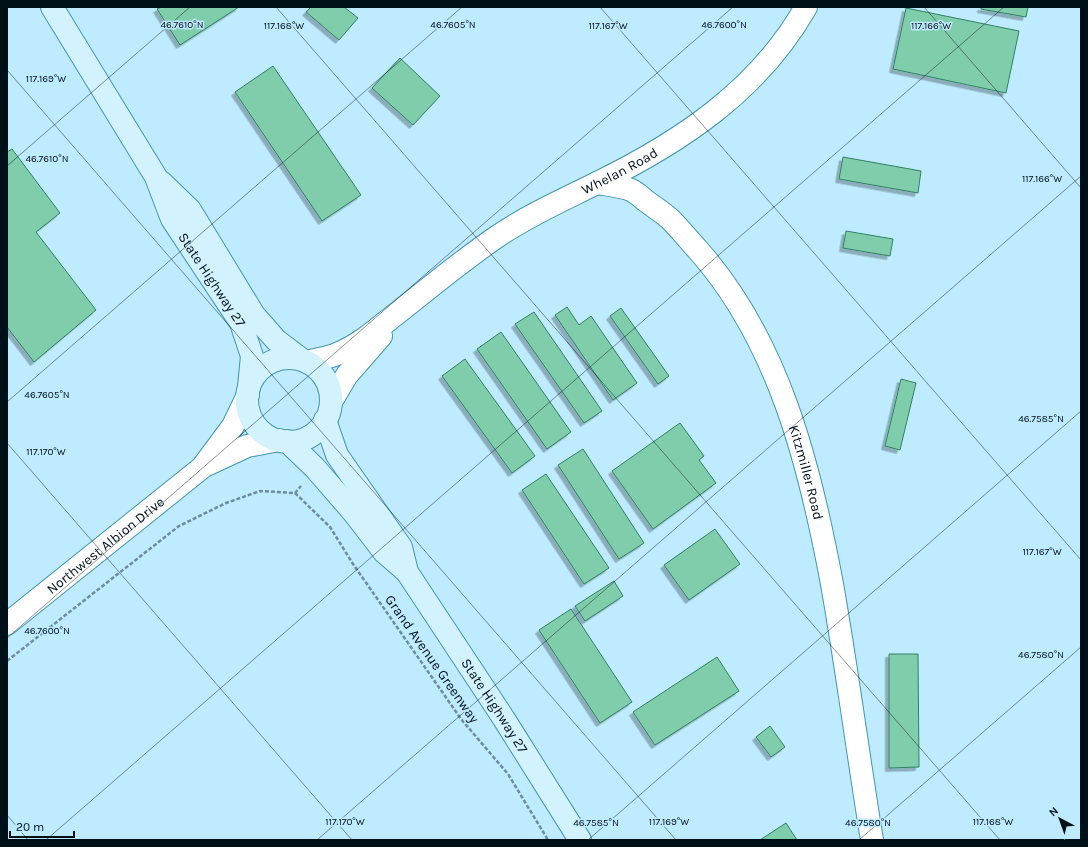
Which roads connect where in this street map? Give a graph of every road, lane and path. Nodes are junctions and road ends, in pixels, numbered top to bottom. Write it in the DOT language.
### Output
graph roads {
  1 [pos="52,7"];
  2 [pos="806,7"];
  3 [pos="156,177"];
  4 [pos="597,183"];
  5 [pos="406,306"];
  6 [pos="304,361"];
  7 [pos="248,391"];
  8 [pos="328,411"];
  9 [pos="283,441"];
  10 [pos="204,466"];
  11 [pos="408,572"];
  12 [pos="7,624"];
  13 [pos="7,661"];
  14 [pos="548,840"];
  15 [pos="580,840"];
  16 [pos="872,840"];
  1 -- 3 [label="main road, State Highway 27"];
  2 -- 4 [label="street, Whelan Road"];
  3 -- 6 [label="main road, State Highway 27"];
  3 -- 7 [label="main road, State Highway 27"];
  4 -- 5 [label="street, Whelan Road"];
  4 -- 16 [label="street, Kitzmiller Road"];
  5 -- 6 [label="street, Whelan Road"];
  5 -- 8 [label="street, Whelan Road"];
  6 -- 7 [label="main road"];
  6 -- 8 [label="main road"];
  7 -- 9 [label="main road"];
  7 -- 10 [label="street"];
  8 -- 9 [label="main road"];
  8 -- 11 [label="main road, State Highway 27"];
  9 -- 10 [label="street"];
  9 -- 11 [label="main road, State Highway 27"];
  10 -- 12 [label="street, Northwest Albion Drive"];
  11 -- 15 [label="main road, State Highway 27"];
  13 -- 14 [label="path, Grand Avenue Greenway"];
}
